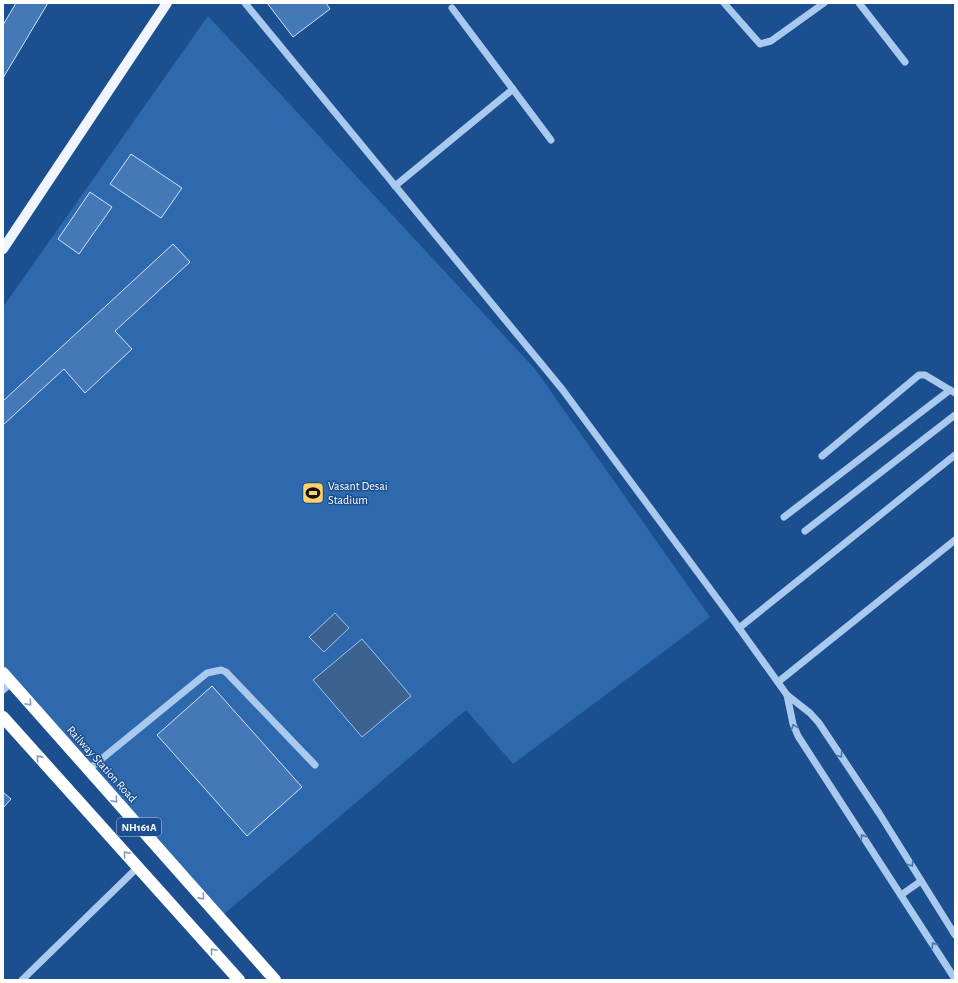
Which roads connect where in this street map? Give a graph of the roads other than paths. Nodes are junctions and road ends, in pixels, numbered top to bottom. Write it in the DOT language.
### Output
graph roads {
  1 [pos="167,3"];
  2 [pos="245,3"];
  3 [pos="724,3"];
  4 [pos="824,3"];
  5 [pos="859,3"];
  6 [pos="452,8"];
  7 [pos="905,62"];
  8 [pos="513,89"];
  9 [pos="551,140"];
  10 [pos="395,186"];
  11 [pos="3,249"];
  12 [pos="952,392"];
  13 [pos="955,415"];
  14 [pos="955,454"];
  15 [pos="822,456"];
  16 [pos="784,517"];
  17 [pos="805,531"];
  18 [pos="955,540"];
  19 [pos="739,628"];
  20 [pos="3,673"];
  21 [pos="778,682"];
  22 [pos="7,687"];
  23 [pos="787,695"];
  24 [pos="3,717"];
  25 [pos="316,765"];
  26 [pos="88,770"];
  27 [pos="138,867"];
  28 [pos="921,881"];
  29 [pos="901,895"];
  30 [pos="955,935"];
  31 [pos="955,978"];
  32 [pos="22,980"];
  33 [pos="240,980"];
  34 [pos="275,980"];
  1 -- 11 [label="main road"];
  2 -- 10 [label="street"];
  3 -- 4 [label="street"];
  5 -- 7 [label="street"];
  6 -- 8 [label="street"];
  8 -- 9 [label="street"];
  8 -- 10 [label="street"];
  10 -- 19 [label="street"];
  12 -- 15 [label="street"];
  12 -- 16 [label="street"];
  13 -- 17 [label="street"];
  14 -- 19 [label="street"];
  18 -- 21 [label="street"];
  19 -- 21 [label="street"];
  20 -- 22 [label="highway, Railway Station Road / NH161A"];
  21 -- 23 [label="street"];
  22 -- 26 [label="highway, Railway Station Road / NH161A, one-way"];
  23 -- 28 [label="street, one-way"];
  29 -- 23 [label="street, one-way"];
  27 -- 24 [label="highway, NH161A, one-way"];
  25 -- 26 [label="street"];
  26 -- 34 [label="highway, Railway Station Road / NH161A, one-way"];
  27 -- 32 [label="street"];
  33 -- 27 [label="highway, NH161A, one-way"];
  28 -- 29 [label="street"];
  28 -- 30 [label="street"];
  31 -- 29 [label="street, one-way"];
}
